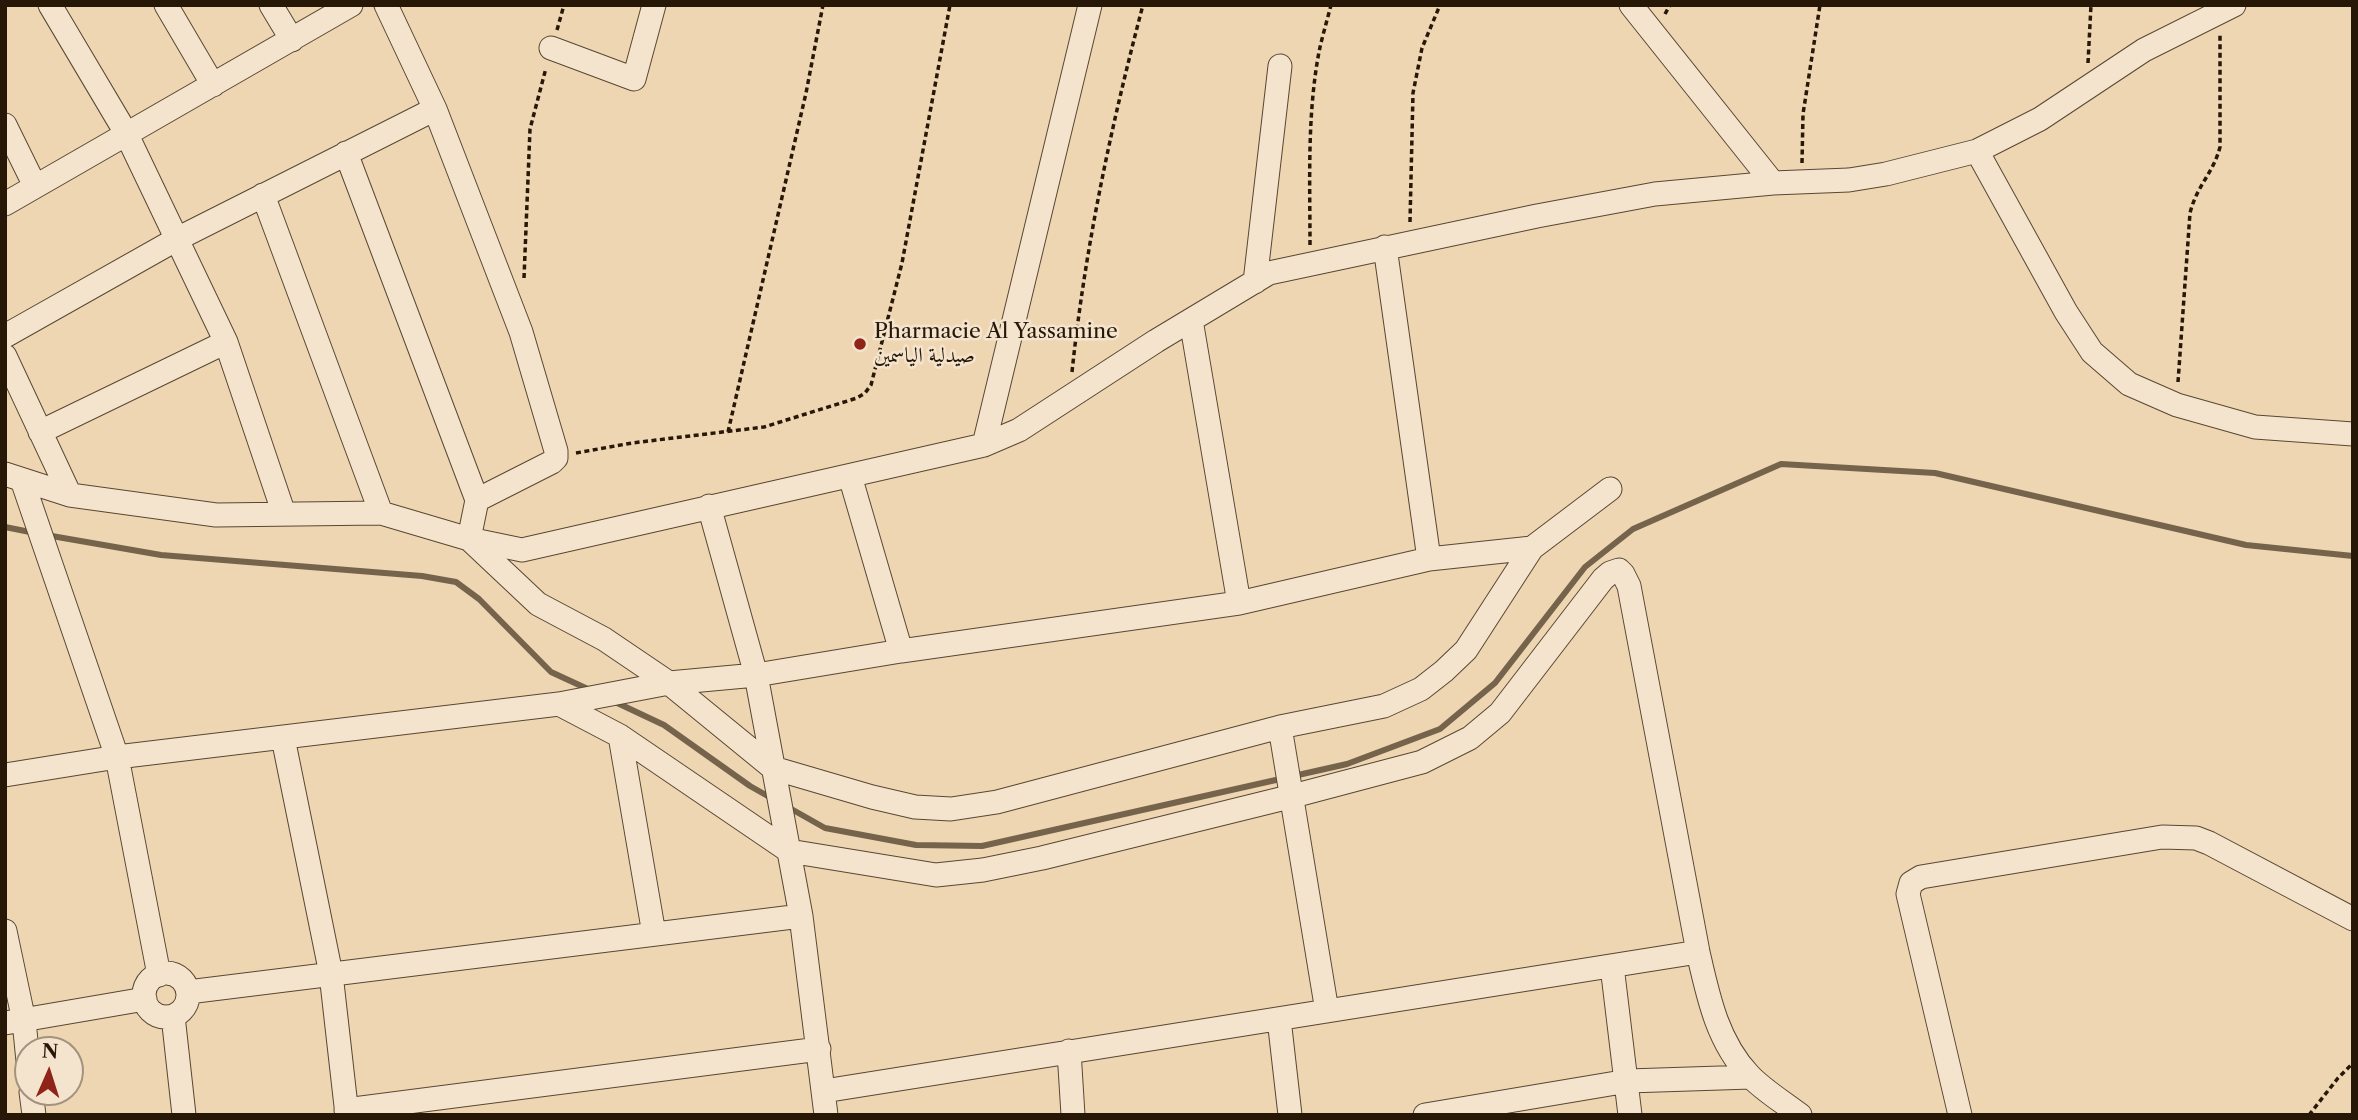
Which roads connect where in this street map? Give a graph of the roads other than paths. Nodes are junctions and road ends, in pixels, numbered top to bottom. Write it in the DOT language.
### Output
graph roads {
  1 [pos="50,5"];
  2 [pos="166,5"];
  3 [pos="271,5"];
  4 [pos="351,5"];
  5 [pos="386,5"];
  6 [pos="654,5"];
  7 [pos="1090,5"];
  8 [pos="1631,5"];
  9 [pos="2227,8"];
  10 [pos="292,40"];
  11 [pos="551,48"];
  12 [pos="1280,66"];
  13 [pos="213,85"];
  14 [pos="435,109"];
  15 [pos="5,125"];
  16 [pos="126,133"];
  17 [pos="1977,150"];
  18 [pos="346,153"];
  19 [pos="1773,183"];
  20 [pos="35,186"];
  21 [pos="263,195"];
  22 [pos="5,204"];
  23 [pos="177,239"];
  24 [pos="1385,247"];
  25 [pos="1255,282"];
  26 [pos="1191,320"];
  27 [pos="5,336"];
  28 [pos="226,342"];
  29 [pos="5,356"];
  30 [pos="40,432"];
  31 [pos="2353,434"];
  32 [pos="984,445"];
  33 [pos="14,477"];
  34 [pos="850,477"];
  35 [pos="1610,489"];
  36 [pos="70,495"];
  37 [pos="477,500"];
  38 [pos="709,506"];
  39 [pos="381,513"];
  40 [pos="284,514"];
  41 [pos="469,539"];
  42 [pos="1532,548"];
  43 [pos="1429,559"];
  44 [pos="1239,603"];
  45 [pos="901,651"];
  46 [pos="756,675"];
  47 [pos="669,683"];
  48 [pos="559,704"];
  49 [pos="1280,727"];
  50 [pos="620,736"];
  51 [pos="283,738"];
  52 [pos="117,757"];
  53 [pos="5,775"];
  54 [pos="775,776"];
  55 [pos="1292,792"];
  56 [pos="787,843"];
  57 [pos="801,916"];
  58 [pos="2353,919"];
  59 [pos="5,931"];
  60 [pos="654,934"];
  61 [pos="1698,952"];
  62 [pos="1612,966"];
  63 [pos="331,974"];
  64 [pos="159,975"];
  65 [pos="188,992"];
  66 [pos="145,999"];
  67 [pos="1327,1011"];
  68 [pos="173,1016"];
  69 [pos="1279,1019"];
  70 [pos="14,1022"];
  71 [pos="819,1049"];
  72 [pos="1069,1051"];
  73 [pos="1751,1077"];
  74 [pos="1628,1081"];
  75 [pos="824,1091"];
  76 [pos="448,1106"];
  77 [pos="346,1113"];
  78 [pos="184,1115"];
  79 [pos="826,1115"];
  80 [pos="1073,1115"];
  81 [pos="1290,1115"];
  82 [pos="1425,1115"];
  83 [pos="1630,1115"];
  84 [pos="1800,1115"];
  85 [pos="1960,1115"];
  1 -- 16 [label="street"];
  2 -- 13 [label="street"];
  3 -- 10 [label="street"];
  4 -- 10 [label="street"];
  5 -- 14 [label="street"];
  6 -- 11 [label="street"];
  7 -- 32 [label="street"];
  8 -- 19 [label="street"];
  9 -- 17 [label="street"];
  10 -- 13 [label="street"];
  12 -- 25 [label="street"];
  13 -- 16 [label="street"];
  14 -- 18 [label="street"];
  14 -- 37 [label="street"];
  15 -- 20 [label="street"];
  16 -- 20 [label="street"];
  16 -- 23 [label="street"];
  17 -- 19 [label="street"];
  17 -- 31 [label="street"];
  18 -- 21 [label="street"];
  18 -- 37 [label="street"];
  19 -- 24 [label="street"];
  20 -- 22 [label="street"];
  21 -- 23 [label="street"];
  21 -- 39 [label="street"];
  23 -- 27 [label="street"];
  23 -- 28 [label="street"];
  24 -- 25 [label="street"];
  24 -- 43 [label="street"];
  25 -- 26 [label="street"];
  26 -- 32 [label="street"];
  26 -- 44 [label="street"];
  28 -- 30 [label="street"];
  28 -- 40 [label="street"];
  29 -- 30 [label="street"];
  30 -- 36 [label="street"];
  32 -- 34 [label="street"];
  33 -- 36 [label="street"];
  33 -- 52 [label="street"];
  34 -- 38 [label="street"];
  34 -- 45 [label="street"];
  35 -- 42 [label="street"];
  36 -- 40 [label="street"];
  37 -- 41 [label="street"];
  38 -- 41 [label="street"];
  38 -- 46 [label="street"];
  39 -- 40 [label="street"];
  39 -- 41 [label="street"];
  41 -- 47 [label="street"];
  42 -- 43 [label="street"];
  42 -- 49 [label="street"];
  43 -- 44 [label="street"];
  44 -- 45 [label="street"];
  45 -- 46 [label="street"];
  46 -- 47 [label="street"];
  46 -- 54 [label="street"];
  47 -- 48 [label="street"];
  47 -- 54 [label="street"];
  48 -- 50 [label="street"];
  48 -- 51 [label="street"];
  49 -- 54 [label="street"];
  49 -- 55 [label="street"];
  50 -- 56 [label="street"];
  50 -- 60 [label="street"];
  51 -- 52 [label="street"];
  51 -- 63 [label="street"];
  52 -- 53 [label="street"];
  52 -- 64 [label="street"];
  54 -- 56 [label="street"];
  55 -- 56 [label="street"];
  55 -- 61 [label="street"];
  55 -- 67 [label="street"];
  56 -- 57 [label="street"];
  57 -- 60 [label="street"];
  57 -- 71 [label="street"];
  58 -- 85 [label="street"];
  59 -- 70 [label="street"];
  60 -- 63 [label="street"];
  61 -- 62 [label="street"];
  61 -- 73 [label="street"];
  62 -- 67 [label="street"];
  62 -- 74 [label="street"];
  63 -- 65 [label="street"];
  63 -- 77 [label="street"];
  64 -- 65 [label="street"];
  64 -- 66 [label="street"];
  65 -- 68 [label="street"];
  66 -- 68 [label="street"];
  66 -- 70 [label="street"];
  67 -- 69 [label="street"];
  68 -- 78 [label="street"];
  69 -- 72 [label="street"];
  69 -- 81 [label="street"];
  71 -- 75 [label="street"];
  71 -- 76 [label="street"];
  72 -- 75 [label="street"];
  72 -- 80 [label="street"];
  73 -- 74 [label="street"];
  73 -- 84 [label="street"];
  74 -- 82 [label="street"];
  74 -- 83 [label="street"];
  75 -- 79 [label="street"];
  76 -- 77 [label="street"];
}
